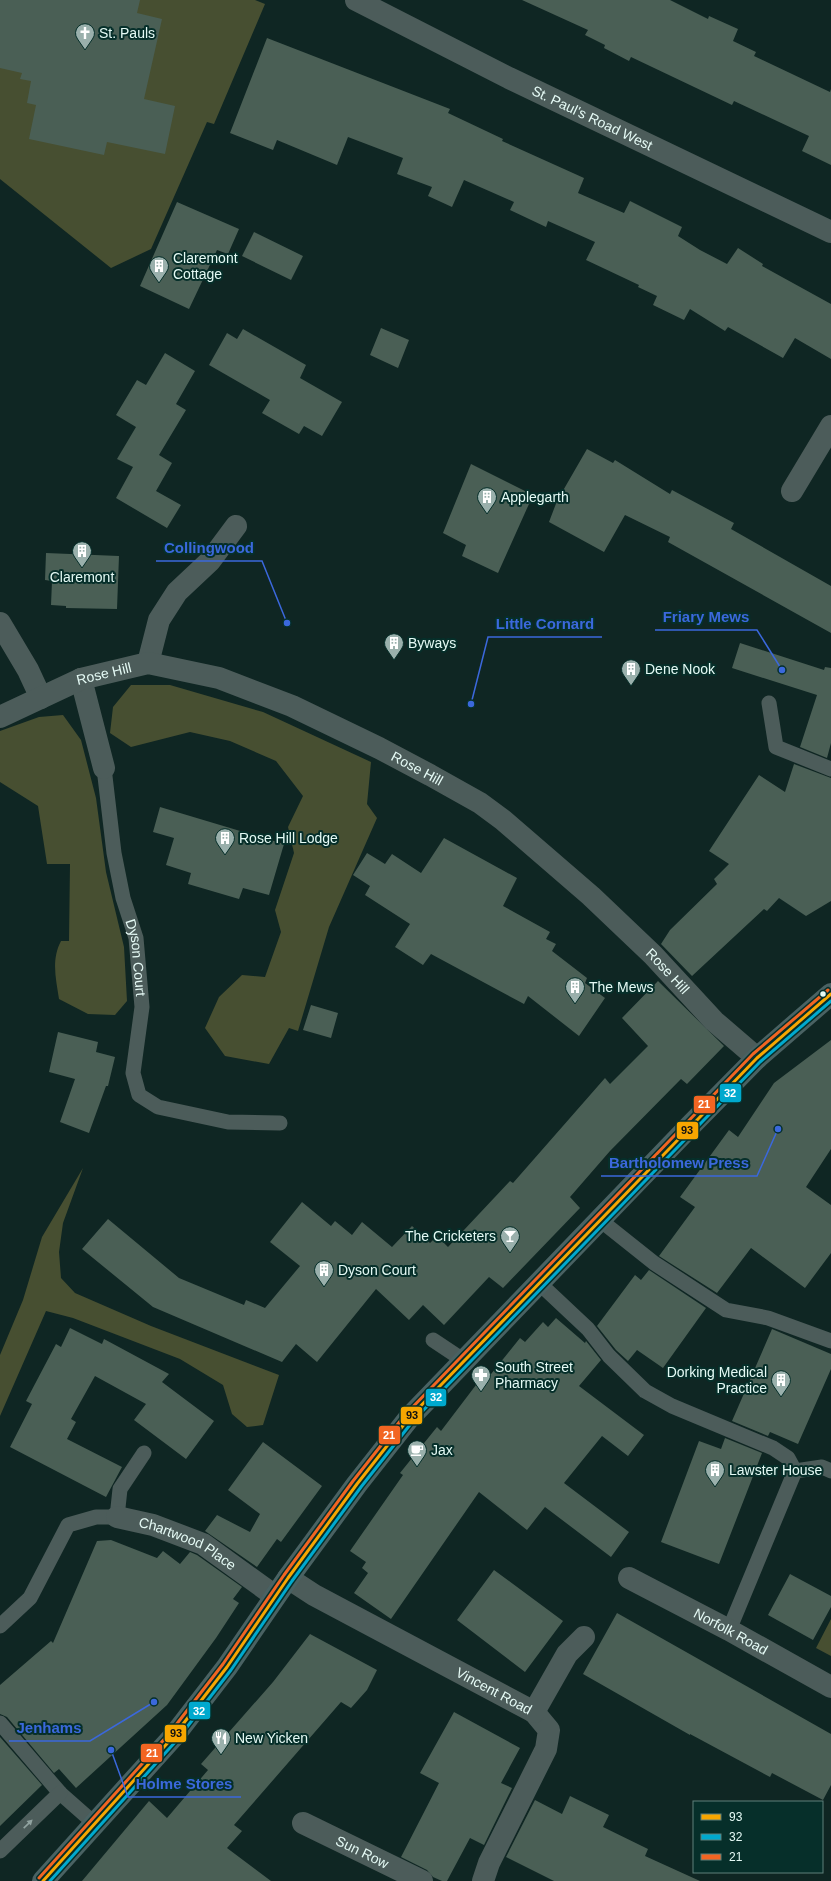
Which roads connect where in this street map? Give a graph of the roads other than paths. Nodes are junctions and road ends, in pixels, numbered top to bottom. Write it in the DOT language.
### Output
graph roads {
  1 [pos="356,0"];
  2 [pos="831,232"];
  3 [pos="831,426"];
  4 [pos="792,491"];
  5 [pos="236,526"];
  6 [pos="0,623"];
  7 [pos="148,663"];
  8 [pos="81,679"];
  9 [pos="41,698"];
  10 [pos="769,702"];
  11 [pos="0,717"];
  12 [pos="104,768"];
  13 [pos="831,769"];
  14 [pos="831,994"];
  15 [pos="757,1058"];
  16 [pos="280,1123"];
  17 [pos="600,1220"];
  18 [pos="538,1282"];
  19 [pos="433,1340"];
  20 [pos="831,1341"];
  21 [pos="463,1360"];
  22 [pos="144,1453"];
  23 [pos="831,1471"];
  24 [pos="795,1472"];
  25 [pos="117,1517"];
  26 [pos="288,1578"];
  27 [pos="629,1578"];
  28 [pos="275,1596"];
  29 [pos="0,1626"];
  30 [pos="729,1630"];
  31 [pos="584,1637"];
  32 [pos="831,1687"];
  33 [pos="534,1712"];
  34 [pos="0,1723"];
  35 [pos="60,1793"];
  36 [pos="302,1822"];
  37 [pos="94,1823"];
  38 [pos="0,1851"];
  39 [pos="43,1881"];
  40 [pos="422,1881"];
  41 [pos="483,1881"];
  1 -- 2 [label="street, St. Paul's Road West"];
  3 -- 4 [label="street"];
  5 -- 7 [label="street"];
  6 -- 9 [label="street"];
  7 -- 8 [label="street, Rose Hill"];
  7 -- 15 [label="street, Rose Hill"];
  8 -- 9 [label="street, Rose Hill"];
  8 -- 12 [label="street, Dyson Court"];
  9 -- 11 [label="street, Rose Hill"];
  10 -- 13 [label="lane"];
  12 -- 16 [label="lane, Dyson Court"];
  14 -- 15 [label="main road"];
  15 -- 17 [label="main road"];
  17 -- 18 [label="main road"];
  17 -- 20 [label="lane"];
  18 -- 21 [label="main road"];
  18 -- 24 [label="lane"];
  19 -- 21 [label="lane"];
  21 -- 26 [label="main road"];
  22 -- 25 [label="lane"];
  23 -- 24 [label="lane"];
  24 -- 30 [label="lane"];
  25 -- 28 [label="street, Chartwood Place"];
  25 -- 29 [label="lane"];
  26 -- 28 [label="main road"];
  26 -- 33 [label="street, Vincent Road"];
  27 -- 30 [label="street, Norfolk Road"];
  28 -- 37 [label="main road"];
  30 -- 32 [label="street, Norfolk Road"];
  31 -- 33 [label="street"];
  33 -- 41 [label="street, Vincent Road"];
  34 -- 35 [label="lane"];
  35 -- 37 [label="lane"];
  38 -- 35 [label="lane, one-way"];
  36 -- 40 [label="street, Sun Row"];
  37 -- 39 [label="main road"];
}
